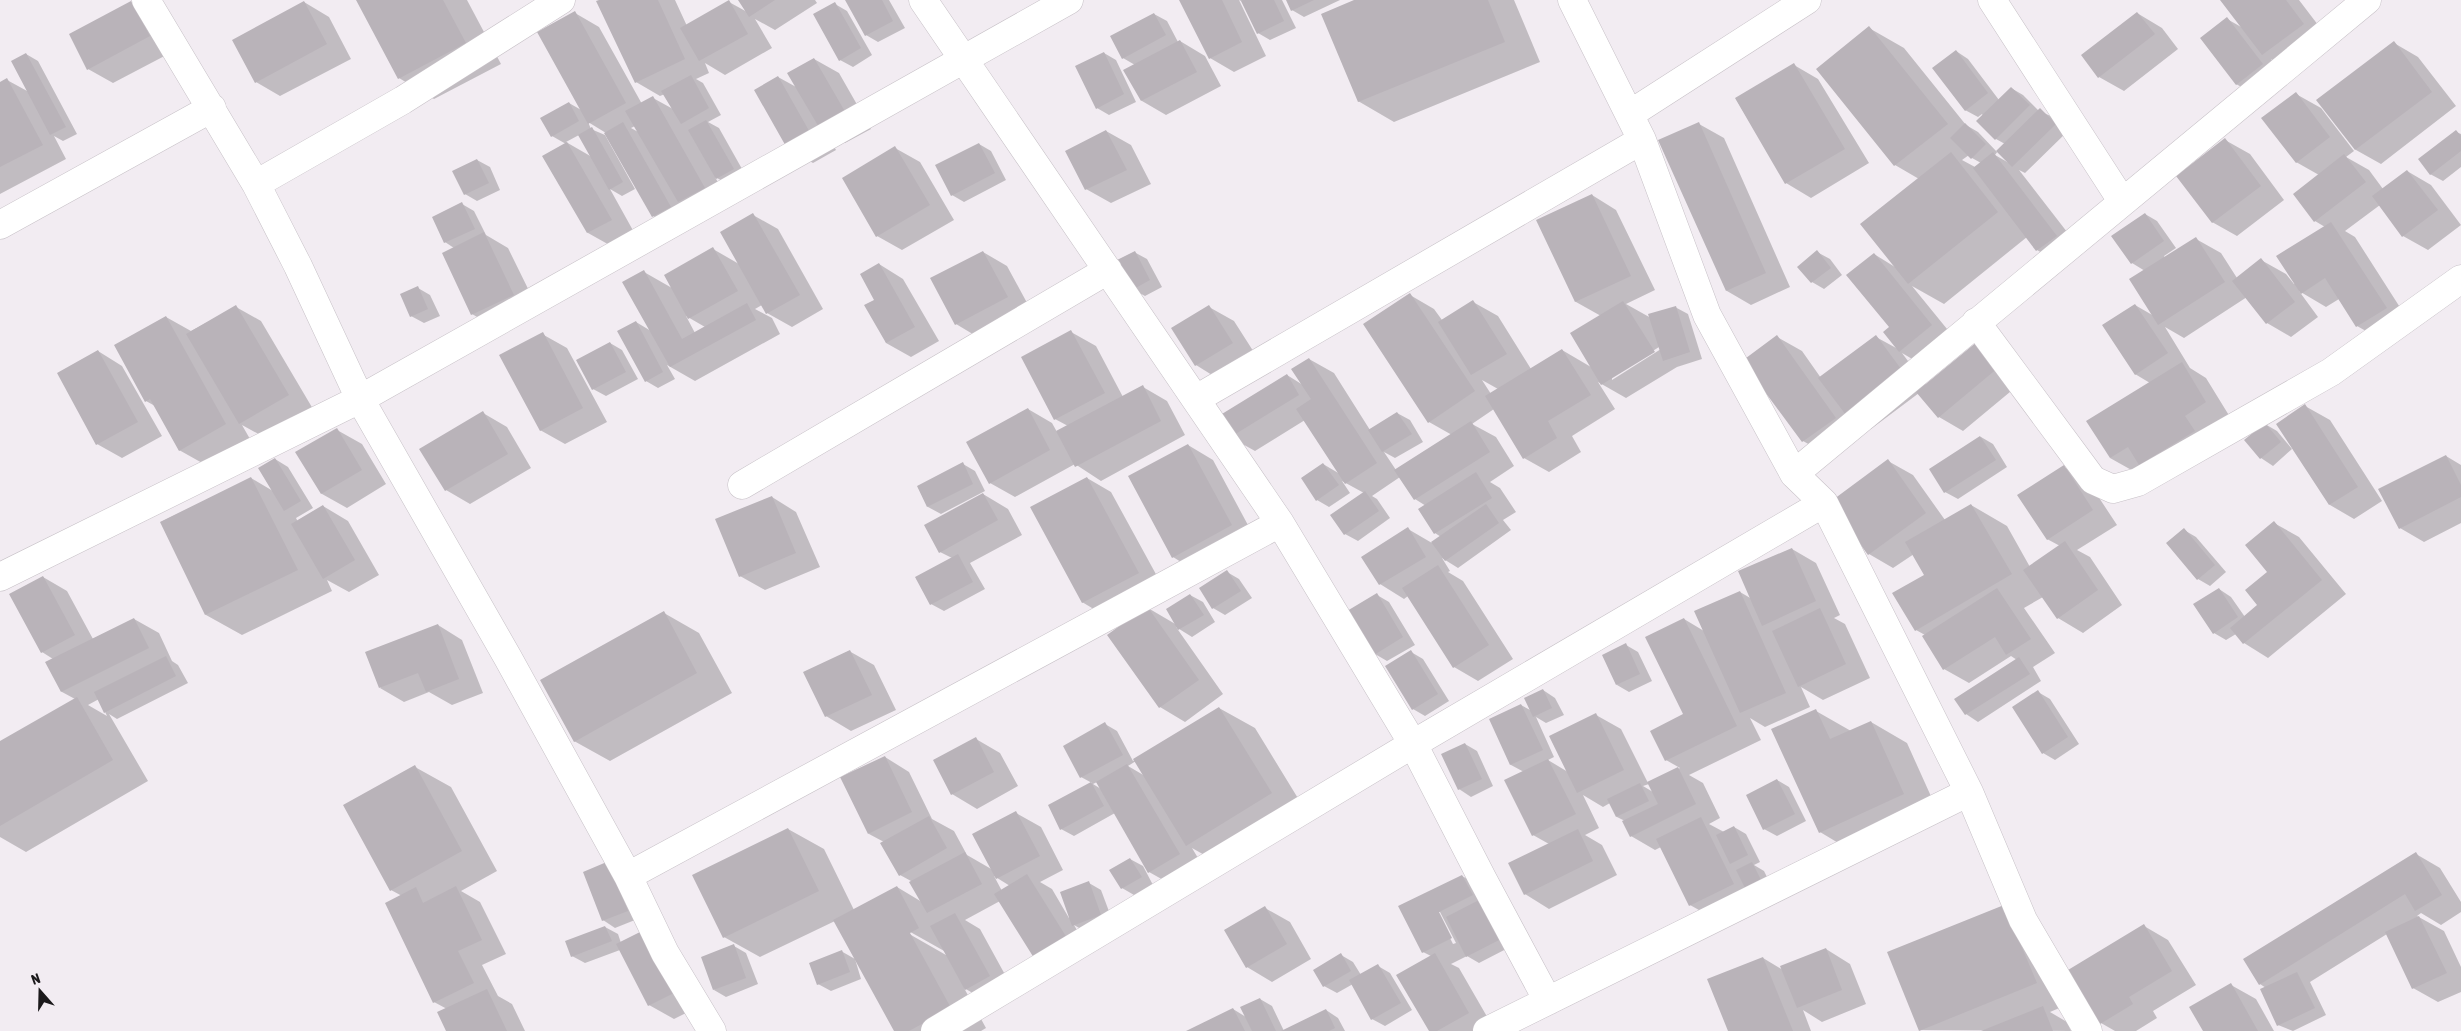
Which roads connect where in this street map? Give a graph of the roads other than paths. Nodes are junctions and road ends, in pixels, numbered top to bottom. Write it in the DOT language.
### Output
graph roads {
  1 [pos="146,0"];
  2 [pos="561,0"];
  3 [pos="923,0"];
  4 [pos="1069,0"];
  5 [pos="1572,0"];
  6 [pos="1806,0"];
  7 [pos="1992,0"];
  8 [pos="2367,0"];
  9 [pos="964,60"];
  10 [pos="212,108"];
  11 [pos="1630,114"];
  12 [pos="1642,140"];
  13 [pos="256,184"];
  14 [pos="2122,201"];
  15 [pos="0,225"];
  16 [pos="1108,270"];
  17 [pos="2461,279"];
  18 [pos="1976,322"];
  19 [pos="360,399"];
  20 [pos="1196,399"];
  21 [pos="1794,474"];
  22 [pos="742,486"];
  23 [pos="1824,503"];
  24 [pos="1280,523"];
  25 [pos="0,577"];
  26 [pos="1413,744"];
  27 [pos="1969,792"];
  28 [pos="628,876"];
  29 [pos="1548,1000"];
  30 [pos="712,1031"];
  31 [pos="934,1031"];
  32 [pos="1487,1031"];
  33 [pos="2088,1031"];
  1 -- 10 [label="street"];
  2 -- 13 [label="street"];
  3 -- 9 [label="street"];
  4 -- 9 [label="street"];
  5 -- 11 [label="street"];
  6 -- 11 [label="street"];
  7 -- 14 [label="street"];
  8 -- 14 [label="street"];
  9 -- 16 [label="street"];
  9 -- 19 [label="street"];
  10 -- 13 [label="street"];
  10 -- 15 [label="street"];
  11 -- 12 [label="street"];
  12 -- 20 [label="street"];
  12 -- 21 [label="street"];
  13 -- 19 [label="street"];
  14 -- 18 [label="street"];
  16 -- 20 [label="street"];
  16 -- 22 [label="street"];
  17 -- 18 [label="street"];
  18 -- 21 [label="street"];
  19 -- 25 [label="street"];
  19 -- 28 [label="street"];
  20 -- 24 [label="street"];
  21 -- 23 [label="street"];
  23 -- 26 [label="street"];
  23 -- 27 [label="street"];
  24 -- 26 [label="street"];
  24 -- 28 [label="street"];
  26 -- 29 [label="street"];
  26 -- 31 [label="street"];
  27 -- 29 [label="street"];
  27 -- 33 [label="street"];
  28 -- 30 [label="street"];
  29 -- 32 [label="street"];
}
